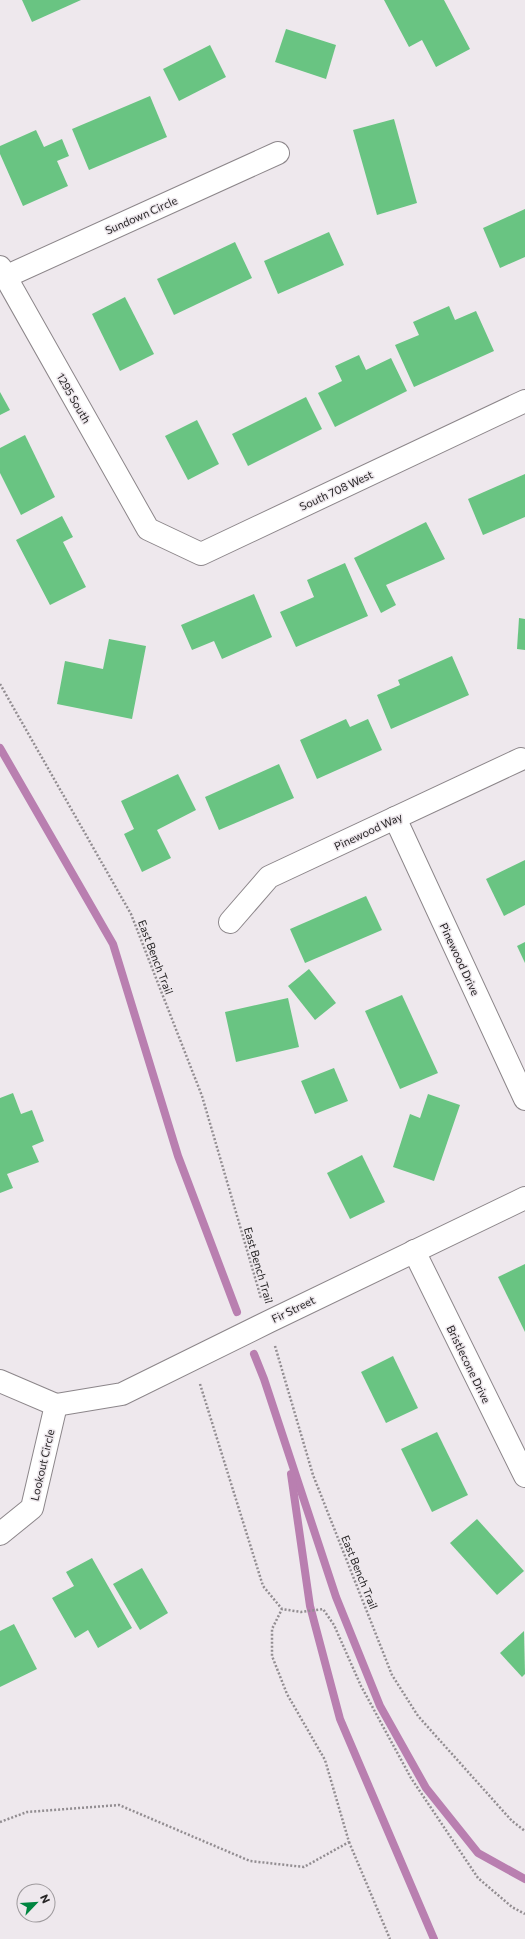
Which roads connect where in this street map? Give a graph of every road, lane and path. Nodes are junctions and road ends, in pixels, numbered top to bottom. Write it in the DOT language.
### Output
graph roads {
  1 [pos="278,153"];
  2 [pos="3,272"];
  3 [pos="525,401"];
  4 [pos="148,529"];
  5 [pos="0,684"];
  6 [pos="521,759"];
  7 [pos="395,818"];
  8 [pos="230,922"];
  9 [pos="525,1099"];
  10 [pos="525,1198"];
  11 [pos="414,1252"];
  12 [pos="268,1322"];
  13 [pos="192,1359"];
  14 [pos="0,1381"];
  15 [pos="56,1404"];
  16 [pos="525,1476"];
  17 [pos="0,1534"];
  18 [pos="282,1609"];
  19 [pos="0,1822"];
  20 [pos="525,1831"];
  21 [pos="349,1842"];
  22 [pos="525,1914"];
  23 [pos="390,1939"];
  1 -- 2 [label="street, Sundown Circle"];
  2 -- 4 [label="street, 1295 South"];
  3 -- 4 [label="street, South 708 West"];
  5 -- 12 [label="path, East Bench Trail"];
  6 -- 7 [label="street, Pinewood Way"];
  7 -- 8 [label="street, Pinewood Way"];
  7 -- 9 [label="street, Pinewood Drive"];
  10 -- 11 [label="street, Fir Street"];
  11 -- 12 [label="street, Fir Street"];
  11 -- 16 [label="street, Bristlecone Drive"];
  12 -- 13 [label="street, Fir Street"];
  12 -- 20 [label="path, East Bench Trail"];
  13 -- 15 [label="street, Fir Street"];
  13 -- 18 [label="path"];
  14 -- 15 [label="street"];
  15 -- 17 [label="street, Lookout Circle"];
  18 -- 21 [label="path"];
  18 -- 22 [label="path"];
  19 -- 21 [label="path"];
  21 -- 23 [label="path"];
}
